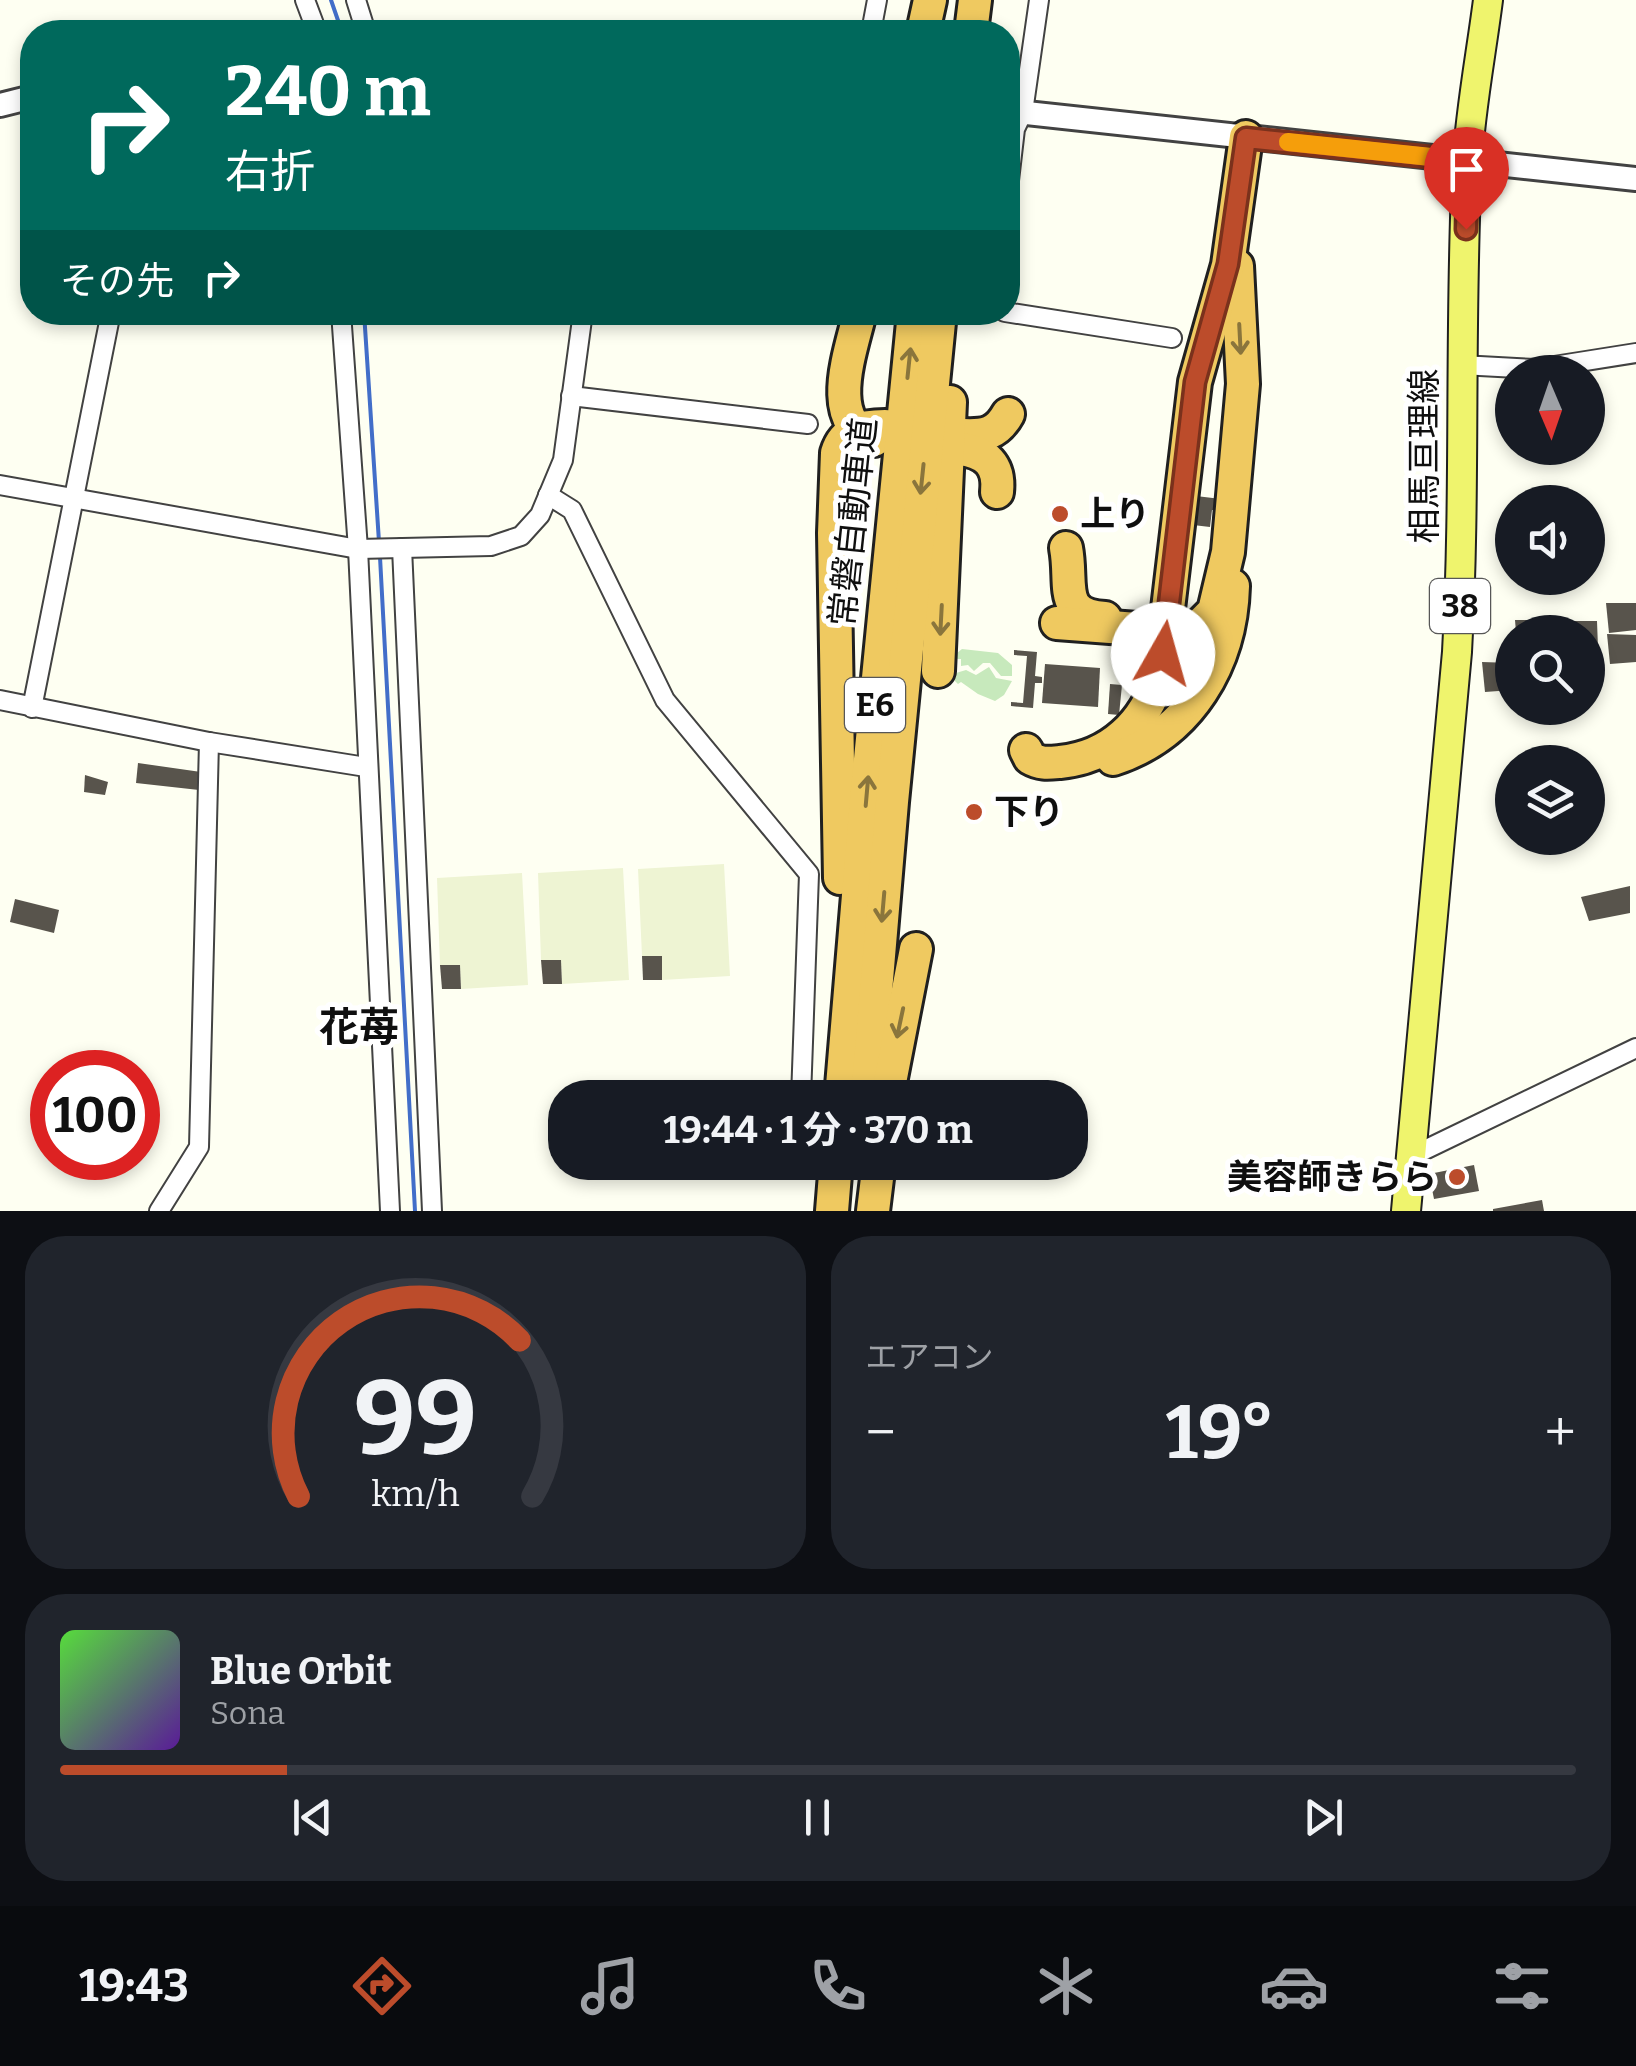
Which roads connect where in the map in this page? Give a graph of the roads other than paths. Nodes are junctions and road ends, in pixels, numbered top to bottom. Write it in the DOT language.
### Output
graph roads {
  1 [pos="1039,0"];
  2 [pos="1488,0"];
  3 [pos="1020,88"];
  4 [pos="1020,112"];
  5 [pos="1246,138"];
  6 [pos="1468,161"];
  7 [pos="1636,179"];
  8 [pos="1020,314"];
  9 [pos="108,325"];
  10 [pos="343,325"];
  11 [pos="581,325"];
  12 [pos="858,325"];
  13 [pos="913,325"];
  14 [pos="939,325"];
  15 [pos="953,325"];
  16 [pos="1172,338"];
  17 [pos="1636,353"];
  18 [pos="1462,366"];
  19 [pos="571,396"];
  20 [pos="1008,414"];
  21 [pos="808,424"];
  22 [pos="0,484"];
  23 [pos="998,492"];
  24 [pos="548,495"];
  25 [pos="75,496"];
  26 [pos="1175,541"];
  27 [pos="402,548"];
  28 [pos="1066,548"];
  29 [pos="358,550"];
  30 [pos="1228,552"];
  31 [pos="1058,623"];
  32 [pos="1166,632"];
  33 [pos="938,671"];
  34 [pos="0,700"];
  35 [pos="32,708"];
  36 [pos="210,742"];
  37 [pos="1026,750"];
  38 [pos="366,767"];
  39 [pos="1022,787"];
  40 [pos="916,948"];
  41 [pos="1636,1048"];
  42 [pos="802,1080"];
  43 [pos="838,1080"];
  44 [pos="840,1080"];
  45 [pos="869,1080"];
  46 [pos="891,1080"];
  47 [pos="1410,1157"];
  48 [pos="877,1180"];
  49 [pos="159,1211"];
  50 [pos="390,1211"];
  51 [pos="432,1211"];
  52 [pos="873,1211"];
  53 [pos="1406,1211"];
  1 -- 3 [label="street"];
  2 -- 6 [label="main road, 相馬亘理線 / 38"];
  4 -- 5 [label="street"];
  5 -- 6 [label="street"];
  5 -- 26 [label="highway"];
  5 -- 30 [label="highway, one-way"];
  6 -- 7 [label="street"];
  6 -- 18 [label="main road, 相馬亘理線 / 38"];
  8 -- 16 [label="street"];
  9 -- 25 [label="street"];
  10 -- 29 [label="street"];
  11 -- 19 [label="street"];
  12 -- 43 [label="highway"];
  44 -- 13 [label="highway, 常磐自動車道 / E6, one-way"];
  14 -- 45 [label="highway, 常磐自動車道 / E6, one-way"];
  15 -- 33 [label="highway, one-way"];
  17 -- 18 [label="street"];
  18 -- 47 [label="main road, 相馬亘理線 / 38"];
  19 -- 21 [label="street"];
  19 -- 24 [label="street"];
  20 -- 23 [label="highway"];
  22 -- 25 [label="street"];
  24 -- 27 [label="street"];
  24 -- 42 [label="street"];
  25 -- 29 [label="street"];
  25 -- 35 [label="street"];
  26 -- 28 [label="highway"];
  26 -- 32 [label="highway"];
  27 -- 29 [label="street"];
  27 -- 51 [label="street"];
  29 -- 38 [label="street"];
  30 -- 32 [label="highway"];
  30 -- 39 [label="highway"];
  31 -- 32 [label="highway"];
  32 -- 37 [label="highway"];
  34 -- 35 [label="street"];
  35 -- 36 [label="street"];
  36 -- 38 [label="street"];
  36 -- 49 [label="street"];
  38 -- 50 [label="street"];
  40 -- 46 [label="highway, one-way"];
  41 -- 47 [label="street"];
  47 -- 53 [label="main road, 相馬亘理線 / 38"];
  48 -- 52 [label="highway"];
}
